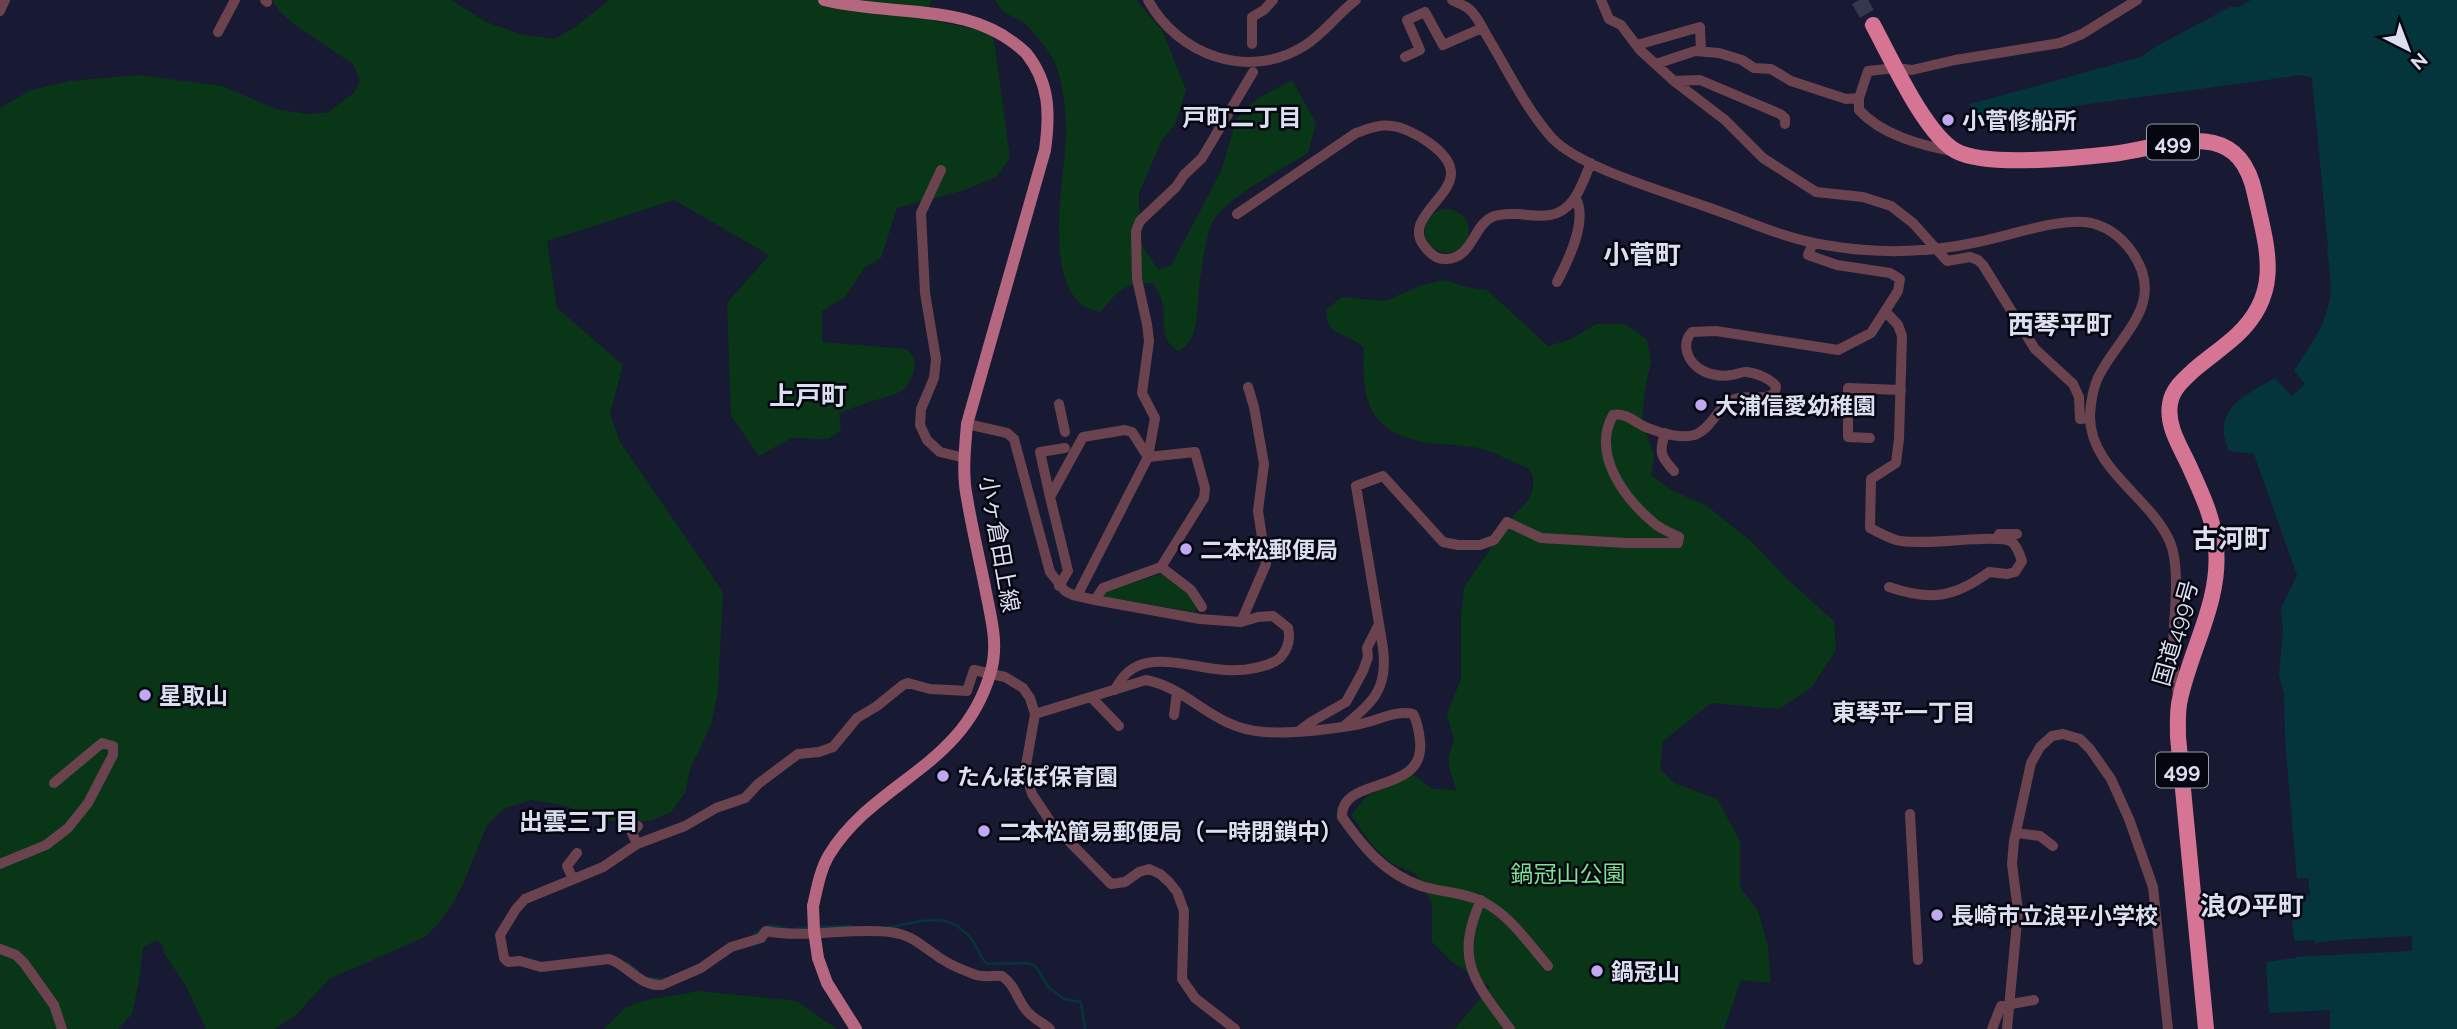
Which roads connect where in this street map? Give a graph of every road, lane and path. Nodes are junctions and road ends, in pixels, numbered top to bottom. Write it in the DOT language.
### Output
graph roads {
  1 [pos="235,0"];
  2 [pos="824,0"];
  3 [pos="1148,0"];
  4 [pos="1273,0"];
  5 [pos="1356,0"];
  6 [pos="1452,0"];
  7 [pos="1601,0"];
  8 [pos="2137,0"];
  9 [pos="1471,5"];
  10 [pos="1873,25"];
  11 [pos="1482,28"];
  12 [pos="218,32"];
  13 [pos="1252,44"];
  14 [pos="1637,45"];
  15 [pos="1701,51"];
  16 [pos="1405,57"];
  17 [pos="1656,64"];
  18 [pos="1896,68"];
  19 [pos="1253,72"];
  20 [pos="1674,81"];
  21 [pos="1859,98"];
  22 [pos="1785,124"];
  23 [pos="1957,152"];
  24 [pos="1591,163"];
  25 [pos="941,170"];
  26 [pos="1576,199"];
  27 [pos="1237,214"];
  28 [pos="1813,243"];
  29 [pos="1936,248"];
  30 [pos="1557,282"];
  31 [pos="1886,312"];
  32 [pos="1248,387"];
  33 [pos="1901,390"];
  34 [pos="1059,404"];
  35 [pos="2090,418"];
  36 [pos="967,424"];
  37 [pos="1065,432"];
  38 [pos="1665,433"];
  39 [pos="1870,438"];
  40 [pos="1065,448"];
  41 [pos="1148,457"];
  42 [pos="965,458"];
  43 [pos="1674,471"];
  44 [pos="1050,497"];
  45 [pos="2017,534"];
  46 [pos="1977,540"];
  47 [pos="1161,567"];
  48 [pos="1059,586"];
  49 [pos="1889,587"];
  50 [pos="1077,596"];
  51 [pos="1095,600"];
  52 [pos="1202,607"];
  53 [pos="1241,622"];
  54 [pos="1378,626"];
  55 [pos="991,673"];
  56 [pos="1115,690"];
  57 [pos="1177,692"];
  58 [pos="1091,697"];
  59 [pos="2179,702"];
  60 [pos="1035,714"];
  61 [pos="1174,715"];
  62 [pos="1119,726"];
  63 [pos="1344,726"];
  64 [pos="1298,732"];
  65 [pos="54,783"];
  66 [pos="1910,814"];
  67 [pos="638,826"];
  68 [pos="2017,833"];
  69 [pos="637,845"];
  70 [pos="2053,846"];
  71 [pos="577,853"];
  72 [pos="0,864"];
  73 [pos="573,879"];
  74 [pos="1481,900"];
  75 [pos="0,949"];
  76 [pos="1918,960"];
  77 [pos="1548,966"];
  78 [pos="2034,1000"];
  79 [pos="2009,1003"];
  80 [pos="62,1029"];
  81 [pos="856,1029"];
  82 [pos="1050,1029"];
  83 [pos="1235,1029"];
  84 [pos="1510,1029"];
  85 [pos="1992,1029"];
  86 [pos="2007,1029"];
  87 [pos="2168,1029"];
  88 [pos="2206,1029"];
  1 -- 12 [label="street"];
  2 -- 36 [label="main road, 小ヶ倉田上線"];
  3 -- 5 [label="street"];
  4 -- 13 [label="street"];
  6 -- 9 [label="street"];
  7 -- 14 [label="street"];
  8 -- 18 [label="street"];
  9 -- 11 [label="street"];
  10 -- 18 [label="highway"];
  11 -- 16 [label="street"];
  11 -- 24 [label="street"];
  14 -- 15 [label="street"];
  14 -- 17 [label="street"];
  15 -- 17 [label="street"];
  15 -- 21 [label="street"];
  17 -- 20 [label="street"];
  18 -- 21 [label="street"];
  18 -- 23 [label="highway"];
  19 -- 41 [label="street"];
  20 -- 22 [label="street"];
  20 -- 29 [label="street"];
  21 -- 23 [label="street"];
  23 -- 59 [label="highway, 国道499号 / 499"];
  24 -- 26 [label="street"];
  24 -- 28 [label="street"];
  25 -- 42 [label="street"];
  26 -- 27 [label="street"];
  26 -- 30 [label="street"];
  28 -- 29 [label="street"];
  28 -- 31 [label="street"];
  29 -- 35 [label="street"];
  29 -- 35 [label="street"];
  31 -- 33 [label="street"];
  31 -- 38 [label="street"];
  32 -- 53 [label="street"];
  33 -- 39 [label="street"];
  33 -- 46 [label="street"];
  34 -- 37 [label="street"];
  35 -- 59 [label="street"];
  36 -- 42 [label="main road, 小ヶ倉田上線"];
  36 -- 48 [label="street"];
  38 -- 43 [label="street"];
  38 -- 54 [label="street"];
  40 -- 44 [label="street"];
  41 -- 44 [label="street"];
  41 -- 47 [label="street"];
  41 -- 50 [label="street"];
  42 -- 55 [label="main road, 小ヶ倉田上線"];
  44 -- 48 [label="street"];
  45 -- 46 [label="street"];
  46 -- 49 [label="street"];
  47 -- 51 [label="street"];
  47 -- 52 [label="street"];
  48 -- 50 [label="street"];
  50 -- 51 [label="street"];
  51 -- 53 [label="street"];
  53 -- 56 [label="street"];
  54 -- 63 [label="street"];
  54 -- 64 [label="street"];
  55 -- 60 [label="street"];
  55 -- 69 [label="street"];
  55 -- 81 [label="main road, 小ヶ倉田上線, bridge"];
  56 -- 57 [label="street"];
  56 -- 58 [label="street"];
  57 -- 61 [label="street"];
  57 -- 64 [label="street"];
  58 -- 60 [label="street"];
  58 -- 62 [label="street"];
  59 -- 88 [label="highway, 国道499号 / 499"];
  60 -- 83 [label="street"];
  63 -- 64 [label="street"];
  63 -- 74 [label="street"];
  65 -- 72 [label="street"];
  66 -- 76 [label="street"];
  67 -- 69 [label="street"];
  68 -- 70 [label="street"];
  68 -- 79 [label="street"];
  68 -- 87 [label="street"];
  69 -- 73 [label="street"];
  71 -- 73 [label="street"];
  73 -- 82 [label="street"];
  74 -- 77 [label="street"];
  74 -- 84 [label="street"];
  75 -- 80 [label="street"];
  78 -- 79 [label="street"];
  79 -- 85 [label="street"];
  79 -- 86 [label="street"];
}
